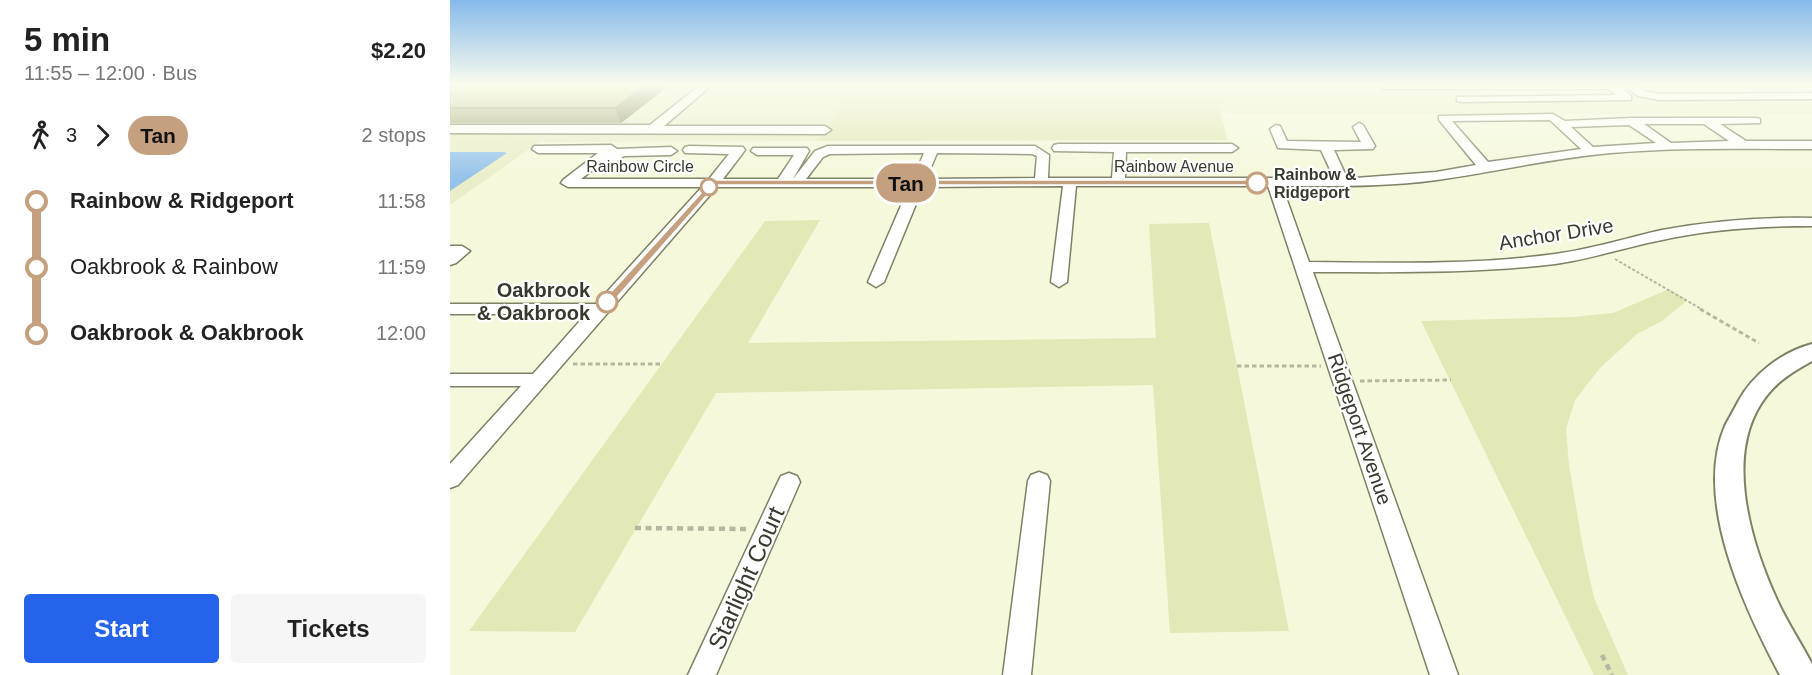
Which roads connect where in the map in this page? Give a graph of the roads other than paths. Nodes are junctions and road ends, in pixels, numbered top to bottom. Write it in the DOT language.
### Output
graph roads {
  1 [pos="668,116"];
  2 [pos="1630,121"];
  3 [pos="1707,121"];
  4 [pos="1756,121"];
  5 [pos="1568,124"];
  6 [pos="1359,127"];
  7 [pos="450,129"];
  8 [pos="653,129"];
  9 [pos="1276,129"];
  10 [pos="825,130"];
  11 [pos="1743,145"];
  12 [pos="1812,145"];
  13 [pos="1326,146"];
  14 [pos="1668,146"];
  15 [pos="1058,148"];
  16 [pos="1120,148"];
  17 [pos="1232,148"];
  18 [pos="538,149"];
  19 [pos="932,149"];
  20 [pos="689,150"];
  21 [pos="671,151"];
  22 [pos="757,151"];
  23 [pos="1590,151"];
  24 [pos="1486,168"];
  25 [pos="782,182"];
  26 [pos="797,182"];
  27 [pos="1342,182"];
  28 [pos="582,183"];
  29 [pos="713,183"];
  30 [pos="918,183"];
  31 [pos="1041,183"];
  32 [pos="1070,183"];
  33 [pos="1118,183"];
  34 [pos="1274,183"];
  35 [pos="1812,222"];
  36 [pos="450,251"];
  37 [pos="450,260"];
  38 [pos="1305,267"];
  39 [pos="876,282"];
  40 [pos="1059,282"];
  41 [pos="450,309"];
  42 [pos="601,309"];
  43 [pos="1812,351"];
  44 [pos="450,380"];
  45 [pos="538,380"];
  46 [pos="450,479"];
  47 [pos="1040,481"];
  48 [pos="789,482"];
  49 [pos="702,675"];
  50 [pos="1017,675"];
  51 [pos="1444,675"];
  52 [pos="1799,675"];
  1 -- 8 [label="street"];
  2 -- 3 [label="street"];
  2 -- 5 [label="street"];
  2 -- 14 [label="street"];
  3 -- 4 [label="street"];
  3 -- 11 [label="street"];
  6 -- 13 [label="street"];
  7 -- 8 [label="street"];
  8 -- 10 [label="street"];
  9 -- 13 [label="street"];
  11 -- 12 [label="street, Rainbow Avenue"];
  11 -- 14 [label="street, Rainbow Avenue"];
  13 -- 27 [label="street"];
  14 -- 23 [label="street, Rainbow Avenue"];
  15 -- 16 [label="street"];
  16 -- 17 [label="street"];
  16 -- 33 [label="street"];
  18 -- 28 [label="street, Rainbow Circle"];
  19 -- 26 [label="street"];
  19 -- 30 [label="street"];
  19 -- 31 [label="street"];
  20 -- 29 [label="street"];
  21 -- 28 [label="street"];
  22 -- 25 [label="street"];
  23 -- 24 [label="street, Rainbow Avenue"];
  23 -- 24 [label="street"];
  24 -- 27 [label="street, Rainbow Avenue"];
  25 -- 26 [label="street, Rainbow Avenue"];
  25 -- 29 [label="street, Rainbow Avenue"];
  26 -- 30 [label="street, Rainbow Avenue"];
  27 -- 34 [label="street, Rainbow Avenue"];
  28 -- 29 [label="street, Rainbow Circle"];
  29 -- 42 [label="street"];
  30 -- 31 [label="street, Rainbow Avenue"];
  30 -- 39 [label="street"];
  31 -- 32 [label="street, Rainbow Avenue"];
  32 -- 33 [label="street, Rainbow Avenue"];
  32 -- 40 [label="street"];
  33 -- 34 [label="street, Rainbow Avenue"];
  34 -- 38 [label="street, Ridgeport Avenue"];
  35 -- 38 [label="street, Anchor Drive"];
  36 -- 37 [label="street"];
  38 -- 51 [label="street, Ridgeport Avenue"];
  41 -- 42 [label="street"];
  42 -- 45 [label="street"];
  43 -- 52 [label="main road"];
  44 -- 45 [label="street"];
  45 -- 46 [label="street"];
  47 -- 50 [label="street"];
  48 -- 49 [label="street, Starlight Court"];
}
